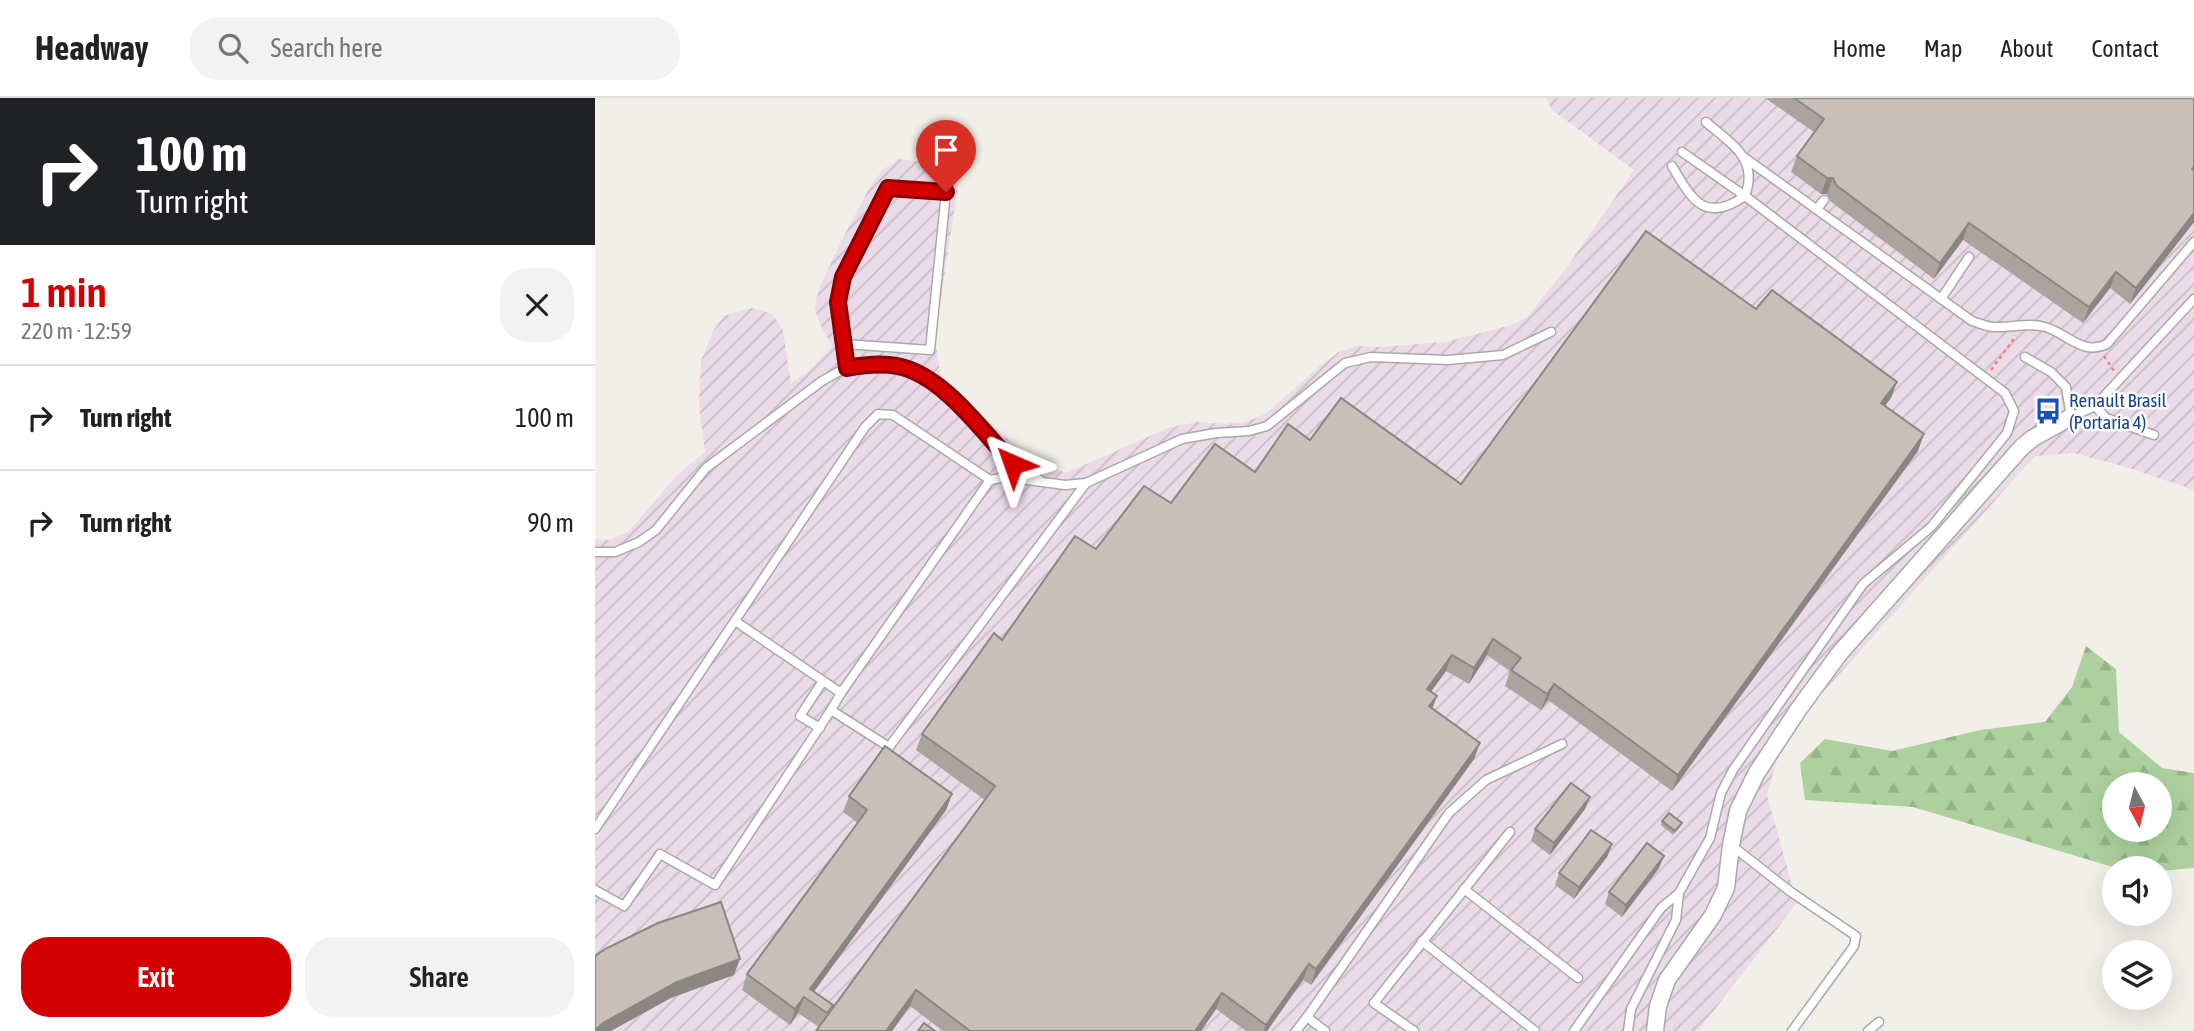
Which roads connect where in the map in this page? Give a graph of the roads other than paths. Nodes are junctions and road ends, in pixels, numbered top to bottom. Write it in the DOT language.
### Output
graph roads {
  1 [pos="1706,121"];
  2 [pos="1682,152"];
  3 [pos="1745,158"];
  4 [pos="1672,166"];
  5 [pos="1745,196"];
  6 [pos="1824,200"];
  7 [pos="1817,209"];
  8 [pos="2194,242"];
  9 [pos="1969,257"];
  10 [pos="1941,299"];
  11 [pos="2194,299"];
  12 [pos="1551,332"];
  13 [pos="845,344"];
  14 [pos="2025,357"];
  15 [pos="847,368"];
  16 [pos="2095,407"];
  17 [pos="2071,418"];
  18 [pos="2154,435"];
  19 [pos="990,480"];
  20 [pos="1045,483"];
  21 [pos="1086,483"];
  22 [pos="595,552"];
  23 [pos="735,621"];
  24 [pos="824,681"];
  25 [pos="841,693"];
  26 [pos="831,710"];
  27 [pos="820,728"];
  28 [pos="1562,744"];
  29 [pos="595,829"];
  30 [pos="1510,832"];
  31 [pos="1731,845"];
  32 [pos="1464,889"];
  33 [pos="595,890"];
  34 [pos="1679,893"];
  35 [pos="1422,941"];
  36 [pos="1578,978"];
  37 [pos="1307,1017"];
  38 [pos="1879,1021"];
  39 [pos="1296,1031"];
  40 [pos="1325,1031"];
  41 [pos="1413,1031"];
  42 [pos="1535,1031"];
  43 [pos="1574,1031"];
  44 [pos="1628,1031"];
  45 [pos="1655,1031"];
  46 [pos="1791,1031"];
  47 [pos="1868,1031"];
  1 -- 3 [label="lane"];
  2 -- 5 [label="lane"];
  3 -- 5 [label="lane"];
  3 -- 7 [label="lane"];
  4 -- 5 [label="lane"];
  5 -- 34 [label="lane"];
  6 -- 7 [label="lane"];
  7 -- 10 [label="lane"];
  8 -- 10 [label="lane"];
  9 -- 10 [label="lane"];
  11 -- 16 [label="lane"];
  12 -- 21 [label="lane"];
  13 -- 13 [label="lane"];
  13 -- 15 [label="lane"];
  14 -- 17 [label="lane"];
  15 -- 20 [label="lane"];
  15 -- 22 [label="lane"];
  16 -- 17 [label="lane"];
  16 -- 18 [label="lane"];
  17 -- 31 [label="street"];
  19 -- 20 [label="lane"];
  19 -- 23 [label="lane"];
  19 -- 25 [label="lane"];
  20 -- 21 [label="lane"];
  21 -- 26 [label="lane"];
  23 -- 24 [label="lane"];
  23 -- 29 [label="lane"];
  24 -- 25 [label="lane"];
  24 -- 27 [label="lane"];
  25 -- 26 [label="lane"];
  26 -- 27 [label="lane"];
  27 -- 33 [label="lane"];
  28 -- 37 [label="lane"];
  30 -- 32 [label="lane"];
  31 -- 45 [label="street"];
  31 -- 46 [label="lane"];
  32 -- 35 [label="lane"];
  32 -- 36 [label="lane"];
  34 -- 43 [label="lane"];
  34 -- 44 [label="lane"];
  35 -- 41 [label="lane"];
  35 -- 42 [label="lane"];
  37 -- 39 [label="lane"];
  37 -- 40 [label="lane"];
  38 -- 47 [label="lane"];
}
